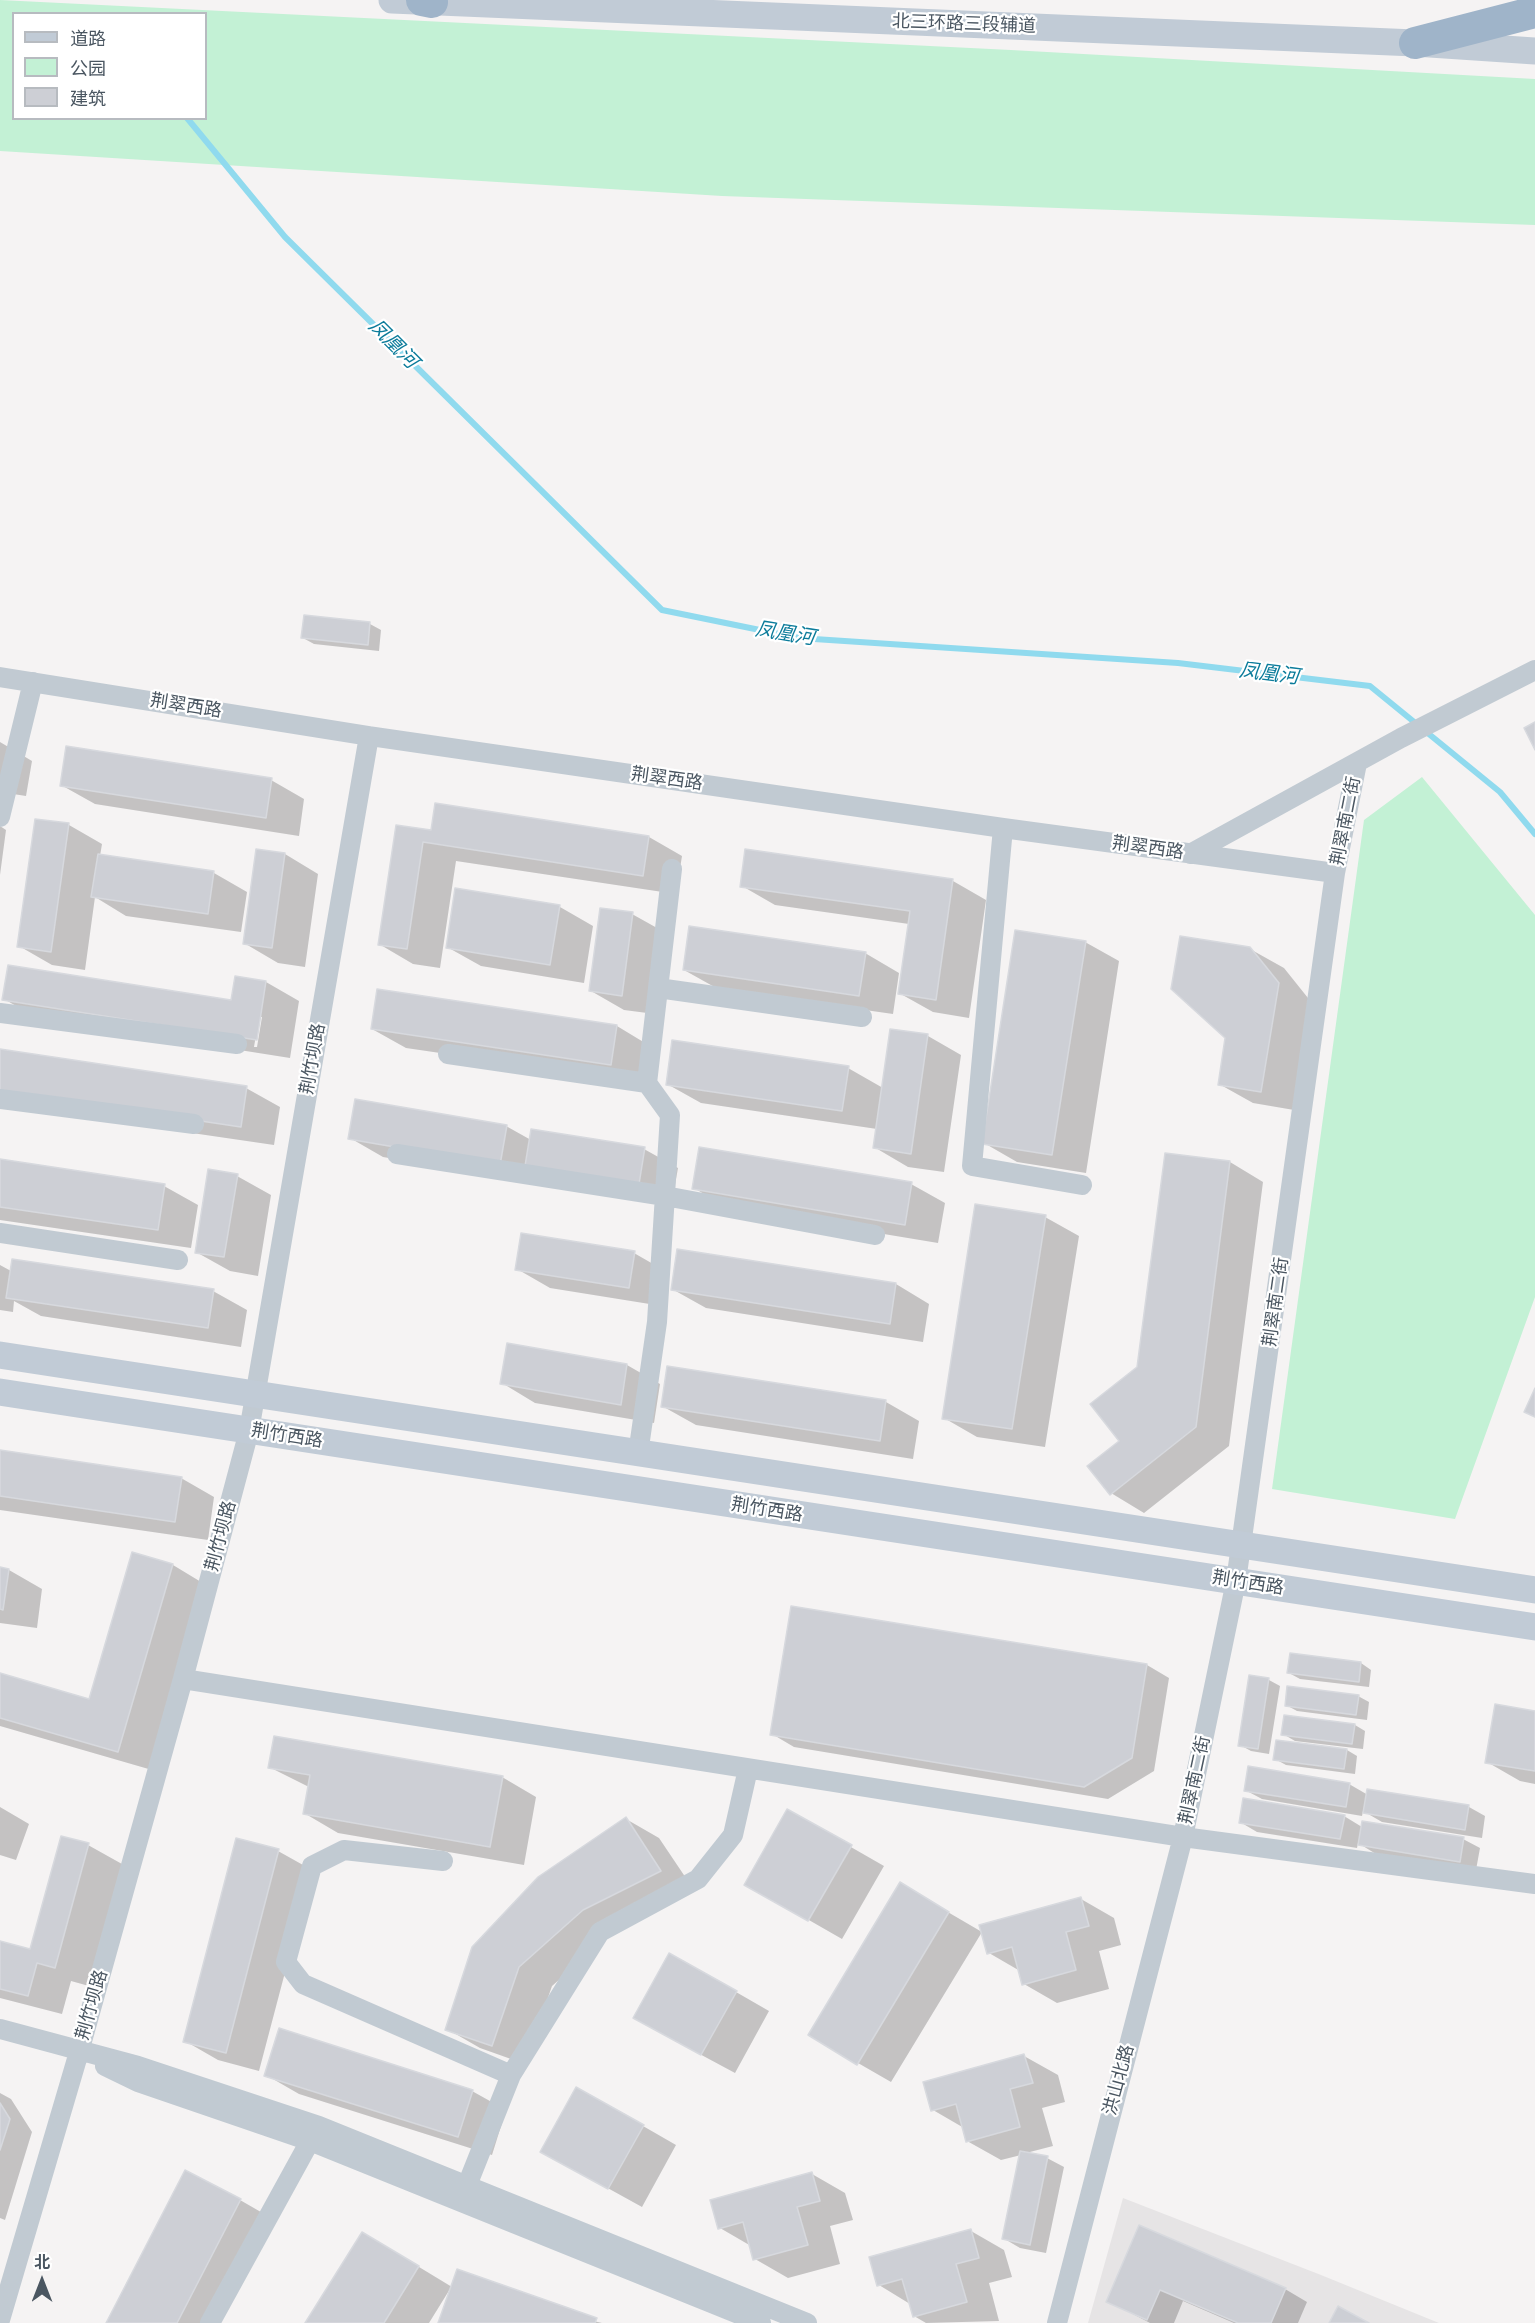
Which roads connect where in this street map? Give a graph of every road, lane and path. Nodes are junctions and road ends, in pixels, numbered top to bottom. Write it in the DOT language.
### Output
graph roads {
  1 [pos="392,0"];
  2 [pos="1501,0"];
  3 [pos="427,1"];
  4 [pos="1535,2"];
  5 [pos="1535,12"];
  6 [pos="1415,43"];
  7 [pos="1535,51"];
  8 [pos="1535,670"];
  9 [pos="0,677"];
  10 [pos="33,682"];
  11 [pos="369,736"];
  12 [pos="1357,763"];
  13 [pos="0,817"];
  14 [pos="1003,828"];
  15 [pos="1190,854"];
  16 [pos="672,869"];
  17 [pos="1335,873"];
  18 [pos="658,988"];
  19 [pos="0,1013"];
  20 [pos="862,1017"];
  21 [pos="237,1044"];
  22 [pos="448,1054"];
  23 [pos="647,1083"];
  24 [pos="0,1099"];
  25 [pos="194,1124"];
  26 [pos="397,1154"];
  27 [pos="1082,1185"];
  28 [pos="665,1196"];
  29 [pos="0,1233"];
  30 [pos="875,1235"];
  31 [pos="178,1260"];
  32 [pos="0,1355"];
  33 [pos="0,1392"];
  34 [pos="256,1394"];
  35 [pos="249,1431"];
  36 [pos="638,1454"];
  37 [pos="1243,1544"];
  38 [pos="1236,1581"];
  39 [pos="1535,1590"];
  40 [pos="1535,1627"];
  41 [pos="183,1679"];
  42 [pos="748,1768"];
  43 [pos="1183,1838"];
  44 [pos="443,1861"];
  45 [pos="1535,1884"];
  46 [pos="0,2029"];
  47 [pos="79,2052"];
  48 [pos="511,2075"];
  49 [pos="310,2140"];
  50 [pos="463,2193"];
  51 [pos="0,2320"];
  52 [pos="210,2323"];
  53 [pos="761,2323"];
  54 [pos="807,2323"];
  55 [pos="1058,2323"];
  1 -- 3 [label="main road, 北三环路三段辅道"];
  2 -- 4 [label="highway"];
  3 -- 6 [label="main road, 北三环路三段辅道"];
  5 -- 6 [label="highway"];
  6 -- 7 [label="main road, 北三环路三段辅道"];
  8 -- 12 [label="street"];
  9 -- 10 [label="street, 荆翠西路"];
  10 -- 11 [label="street, 荆翠西路"];
  10 -- 13 [label="street"];
  11 -- 14 [label="street, 荆翠西路"];
  11 -- 34 [label="street, 荆竹坝路"];
  12 -- 15 [label="street"];
  12 -- 17 [label="street, 荆翠南二街"];
  14 -- 15 [label="street, 荆翠西路"];
  14 -- 27 [label="street"];
  15 -- 17 [label="street, 荆翠西路"];
  16 -- 18 [label="street"];
  17 -- 37 [label="street, 荆翠南二街"];
  18 -- 20 [label="street"];
  18 -- 23 [label="street"];
  19 -- 21 [label="street"];
  22 -- 23 [label="street"];
  23 -- 28 [label="street"];
  24 -- 25 [label="street"];
  26 -- 28 [label="street"];
  28 -- 30 [label="street"];
  28 -- 36 [label="street"];
  29 -- 31 [label="street"];
  32 -- 34 [label="main road, 荆竹西路"];
  33 -- 35 [label="main road, 荆竹西路"];
  34 -- 35 [label="street, 荆竹坝路"];
  34 -- 36 [label="main road, 荆竹西路"];
  35 -- 38 [label="main road, 荆竹西路"];
  35 -- 41 [label="street, 荆竹坝路"];
  36 -- 37 [label="main road, 荆竹西路"];
  37 -- 38 [label="street, 荆翠南二街"];
  37 -- 39 [label="main road, 荆竹西路"];
  38 -- 40 [label="main road, 荆竹西路"];
  38 -- 43 [label="street, 荆翠南二街"];
  41 -- 42 [label="street"];
  41 -- 47 [label="street, 荆竹坝路"];
  42 -- 43 [label="street"];
  42 -- 48 [label="street"];
  43 -- 45 [label="street"];
  43 -- 55 [label="street, 洪山北路"];
  44 -- 48 [label="street"];
  46 -- 47 [label="street"];
  47 -- 49 [label="street"];
  47 -- 50 [label="street"];
  47 -- 51 [label="street, 荆竹坝路"];
  48 -- 50 [label="street"];
  49 -- 50 [label="street"];
  49 -- 52 [label="street"];
  50 -- 53 [label="street"];
  50 -- 54 [label="street"];
}
